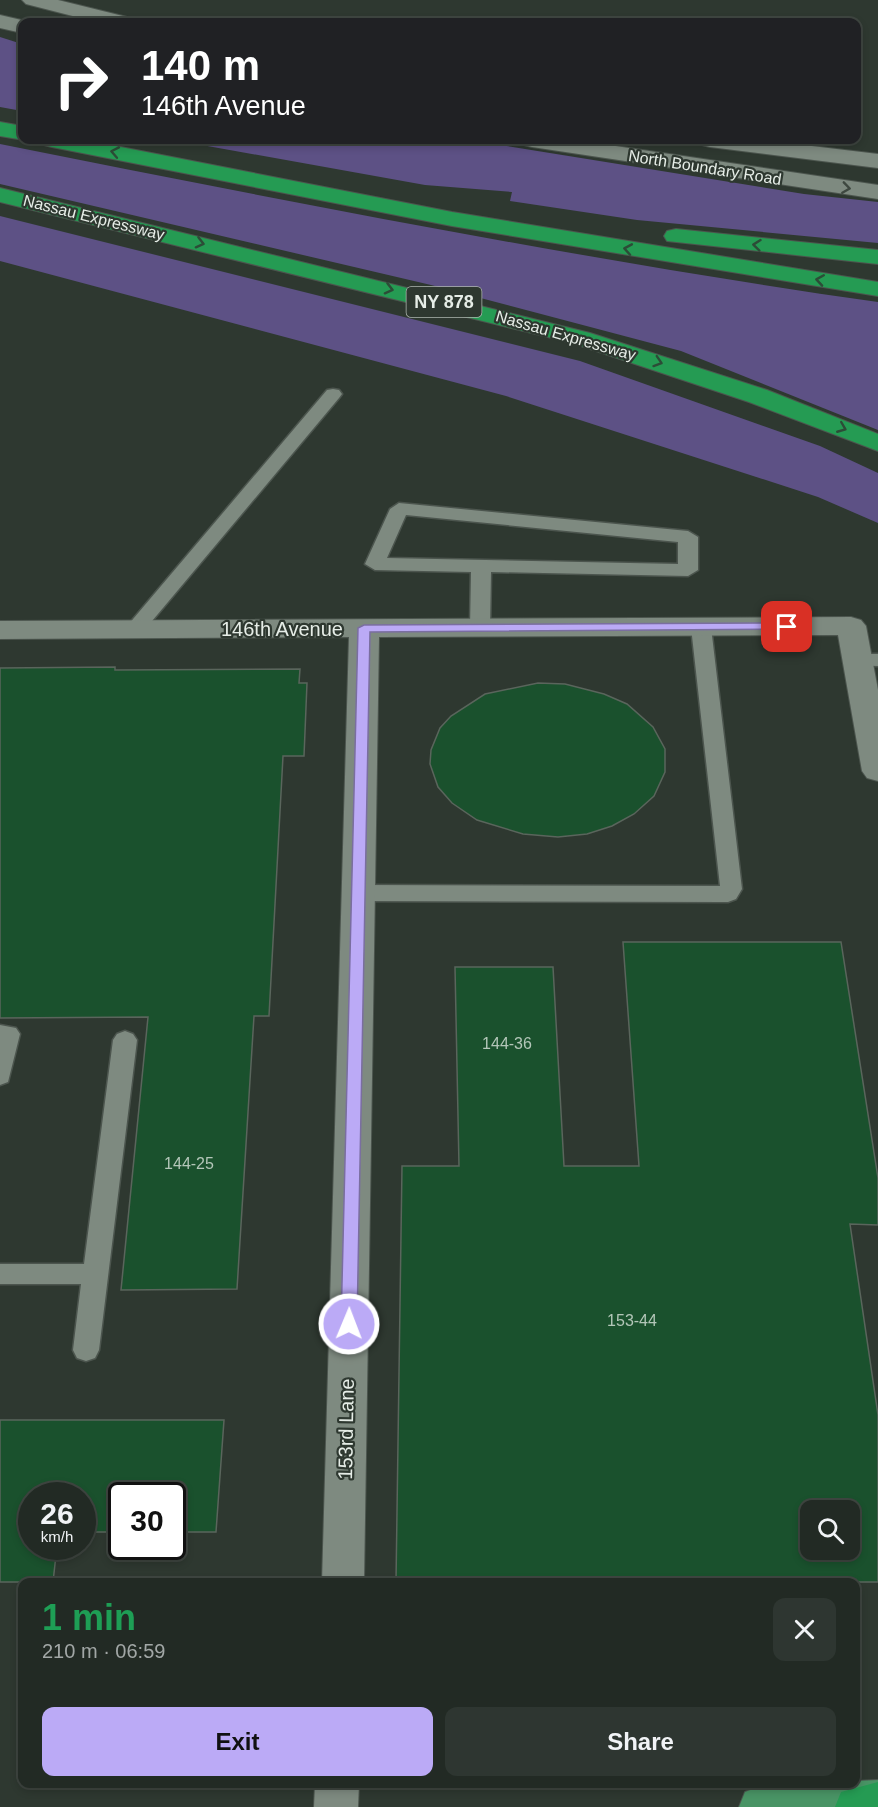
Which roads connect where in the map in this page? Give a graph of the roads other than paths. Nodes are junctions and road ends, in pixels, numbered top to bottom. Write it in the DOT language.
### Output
graph roads {
  1 [pos="33,0"];
  2 [pos="103,18"];
  3 [pos="0,21"];
  4 [pos="18,26"];
  5 [pos="0,129"];
  6 [pos="18,132"];
  7 [pos="72,144"];
  8 [pos="559,144"];
  9 [pos="742,144"];
  10 [pos="878,161"];
  11 [pos="172,163"];
  12 [pos="878,192"];
  13 [pos="0,195"];
  14 [pos="878,257"];
  15 [pos="878,289"];
  16 [pos="333,394"];
  17 [pos="878,443"];
  18 [pos="481,566"];
  19 [pos="701,627"];
  20 [pos="364,628"];
  21 [pos="480,628"];
  22 [pos="135,629"];
  23 [pos="0,630"];
  24 [pos="868,660"];
  25 [pos="878,771"];
  26 [pos="358,893"];
  27 [pos="0,1034"];
  28 [pos="125,1040"];
  29 [pos="0,1076"];
  30 [pos="0,1274"];
  31 [pos="96,1274"];
  32 [pos="86,1350"];
  33 [pos="343,1578"];
  34 [pos="337,1788"];
  35 [pos="878,1802"];
  36 [pos="336,1807"];
  37 [pos="761,1807"];
  38 [pos="857,1807"];
  1 -- 2 [label="street"];
  3 -- 4 [label="street"];
  5 -- 6 [label="highway"];
  11 -- 7 [label="highway, one-way"];
  8 -- 12 [label="street, North Boundary Road, one-way"];
  9 -- 10 [label="street, North Boundary Road"];
  14 -- 11 [label="highway, one-way"];
  15 -- 11 [label="highway, one-way"];
  13 -- 17 [label="highway, Nassau Expressway / NY 878, one-way"];
  16 -- 22 [label="lane"];
  18 -- 18 [label="lane"];
  18 -- 21 [label="lane"];
  19 -- 21 [label="street, 146th Avenue"];
  19 -- 24 [label="street, 146th Avenue"];
  19 -- 26 [label="lane"];
  20 -- 21 [label="street, 146th Avenue"];
  20 -- 22 [label="street, 146th Avenue"];
  20 -- 26 [label="street, 153rd Lane"];
  22 -- 23 [label="street, 146th Avenue"];
  24 -- 25 [label="street"];
  26 -- 33 [label="street, 153rd Lane"];
  27 -- 29 [label="lane"];
  28 -- 31 [label="lane"];
  30 -- 31 [label="lane"];
  31 -- 32 [label="lane"];
  34 -- 36 [label="street"];
  35 -- 37 [label="main road"];
  35 -- 38 [label="highway"];
}
